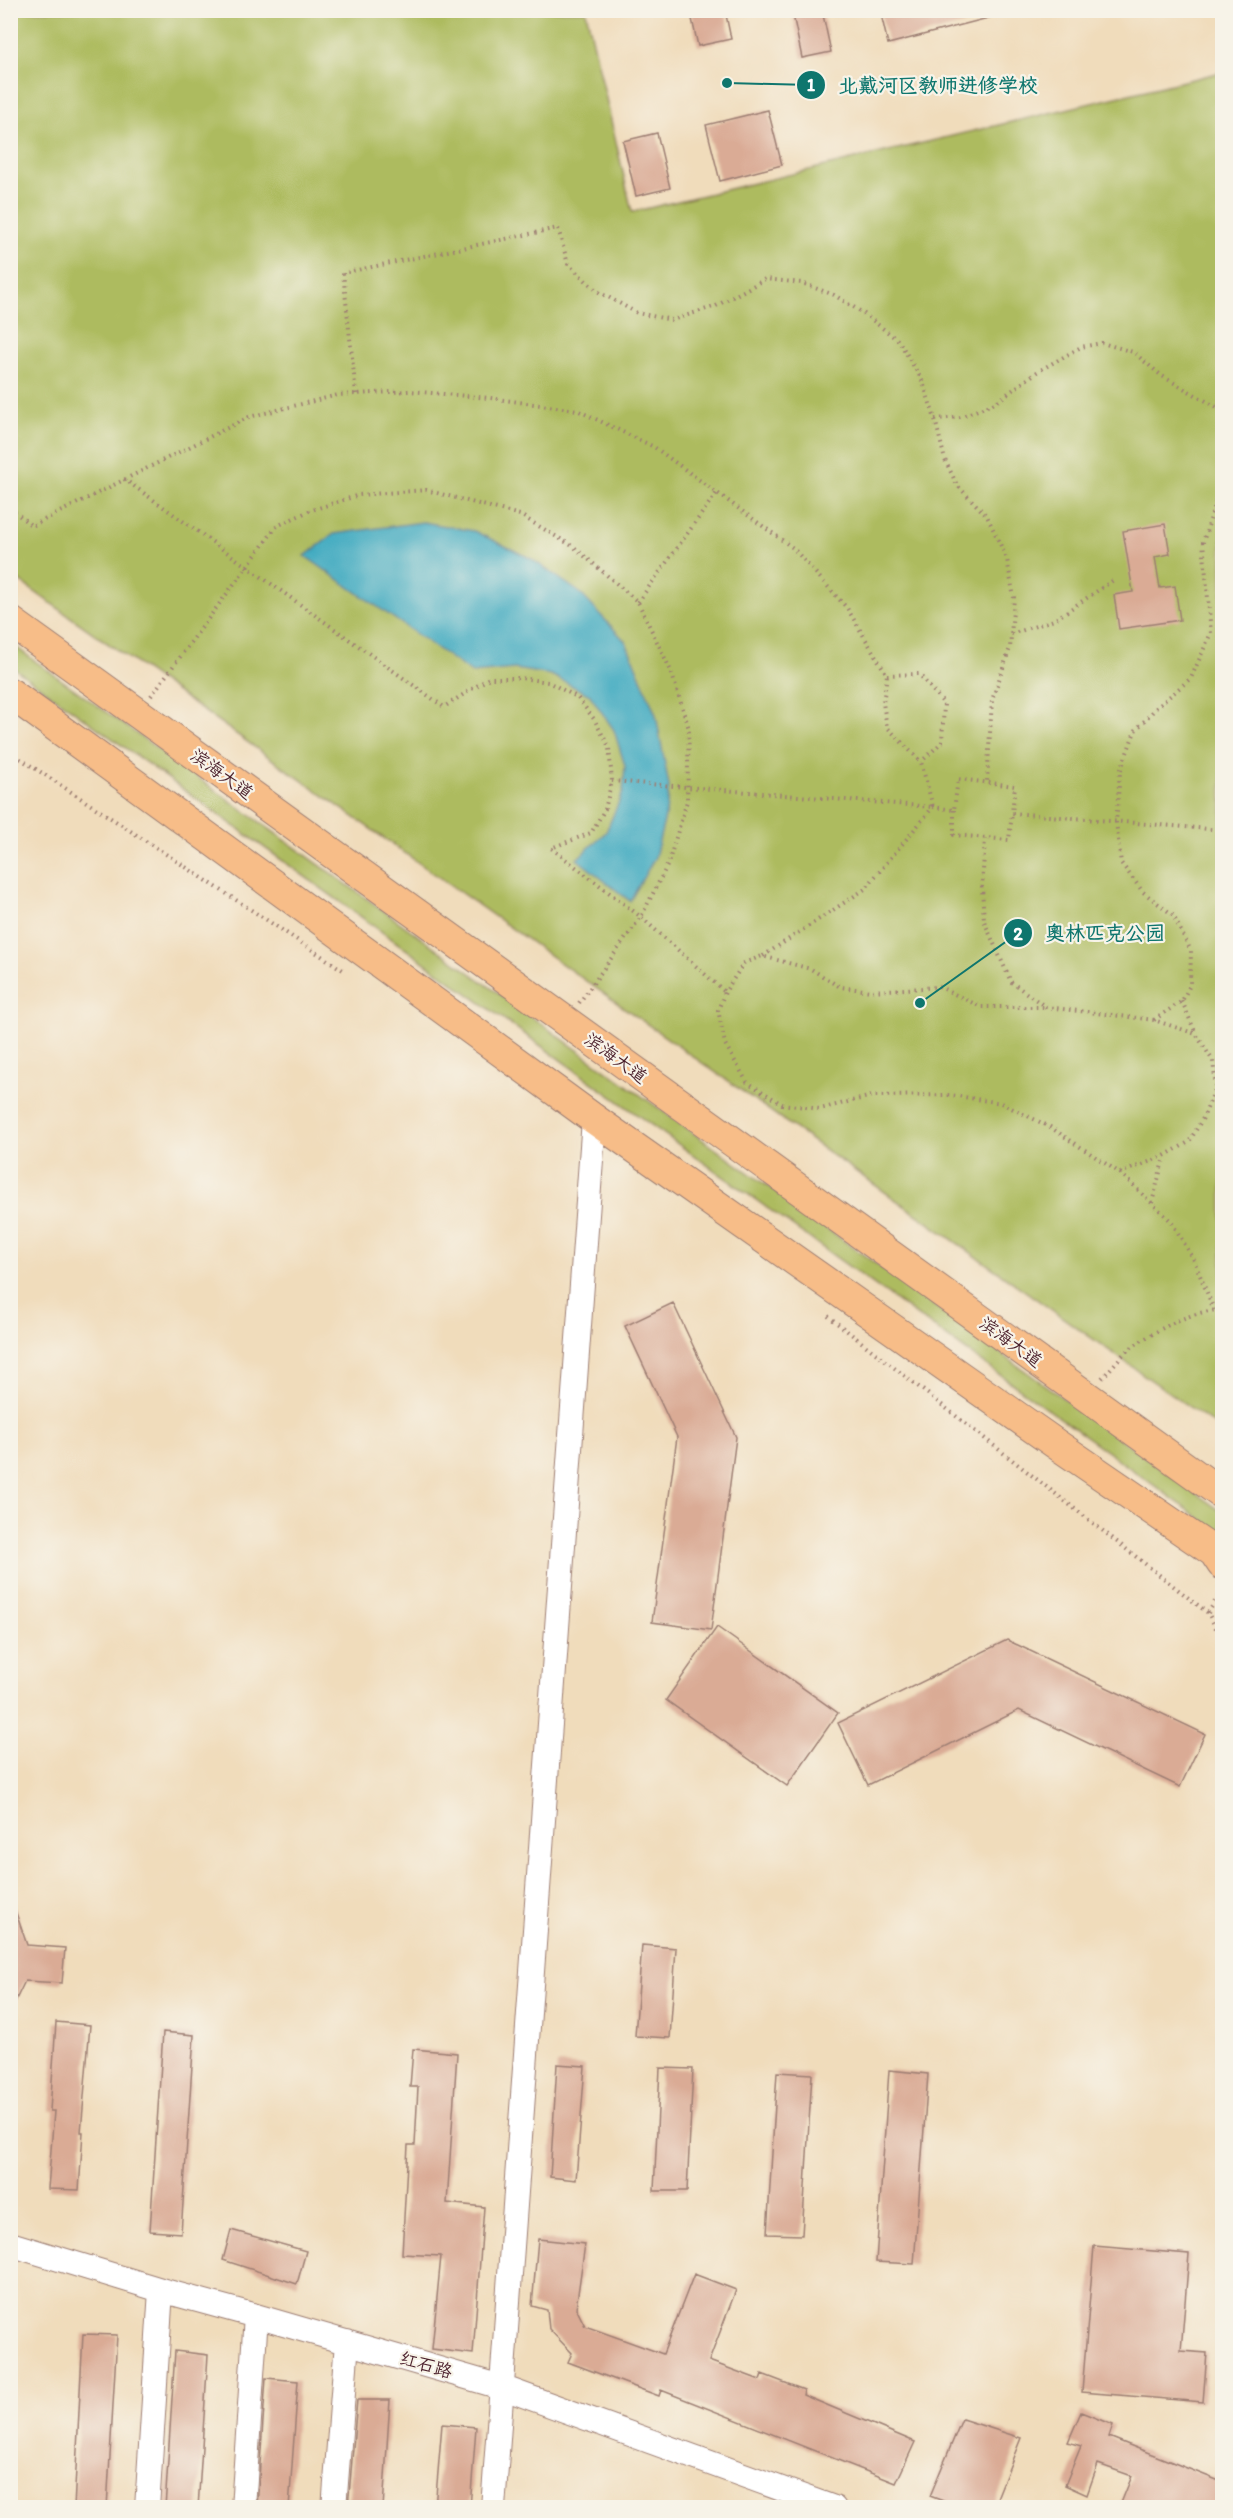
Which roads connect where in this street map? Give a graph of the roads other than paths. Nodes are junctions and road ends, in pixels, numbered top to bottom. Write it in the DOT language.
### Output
graph roads {
  1 [pos="10,621"];
  2 [pos="12,694"];
  3 [pos="594,1119"];
  4 [pos="1222,1494"];
  5 [pos="1218,1558"];
  6 [pos="10,2244"];
  7 [pos="161,2290"];
  8 [pos="256,2316"];
  9 [pos="347,2342"];
  10 [pos="501,2387"];
  11 [pos="147,2508"];
  12 [pos="243,2508"];
  13 [pos="334,2508"];
  14 [pos="493,2508"];
  15 [pos="834,2508"];
  1 -- 4 [label="main road, 滨海大道"];
  2 -- 3 [label="main road"];
  3 -- 5 [label="main road"];
  3 -- 10 [label="street"];
  6 -- 7 [label="street, 红石路"];
  7 -- 8 [label="street, 红石路"];
  7 -- 11 [label="street"];
  8 -- 9 [label="street, 红石路"];
  8 -- 12 [label="street"];
  9 -- 10 [label="street, 红石路"];
  9 -- 13 [label="street"];
  10 -- 14 [label="street"];
  10 -- 15 [label="street, 红石路"];
}
